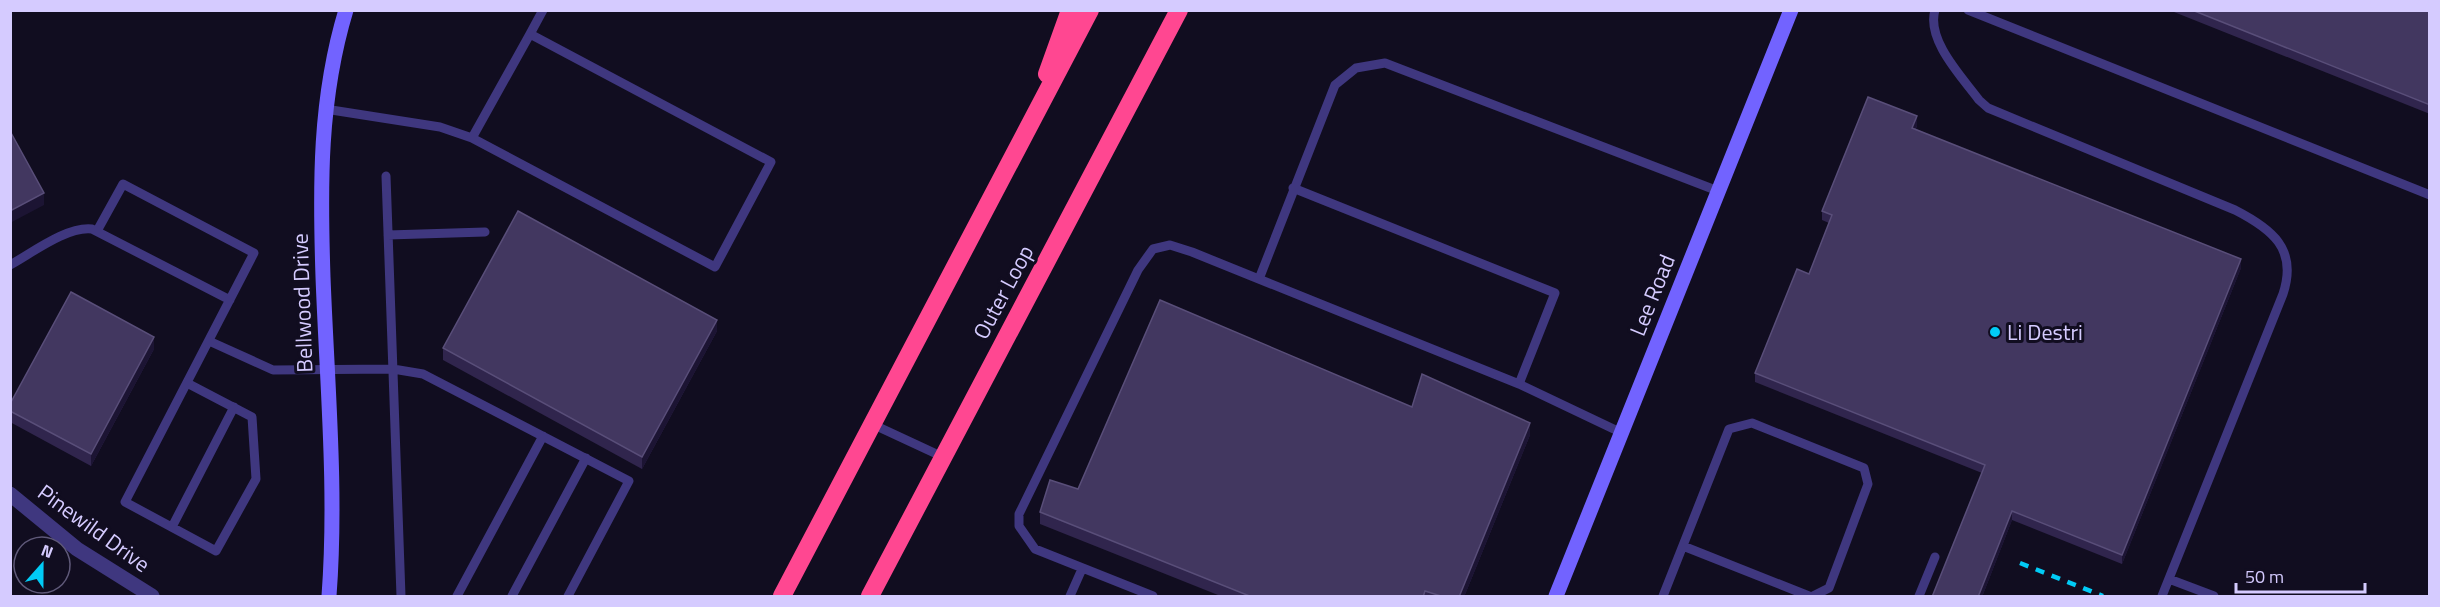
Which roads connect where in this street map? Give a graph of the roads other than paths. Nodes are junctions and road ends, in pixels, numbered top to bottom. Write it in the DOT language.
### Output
graph roads {
  1 [pos="346,10"];
  2 [pos="543,10"];
  3 [pos="1070,10"];
  4 [pos="1090,10"];
  5 [pos="1179,10"];
  6 [pos="1791,10"];
  7 [pos="1935,10"];
  8 [pos="1968,10"];
  9 [pos="530,34"];
  10 [pos="325,109"];
  11 [pos="472,138"];
  12 [pos="1008,166"];
  13 [pos="386,176"];
  14 [pos="1293,188"];
  15 [pos="1718,191"];
  16 [pos="2430,195"];
  17 [pos="97,231"];
  18 [pos="485,232"];
  19 [pos="388,235"];
  20 [pos="10,265"];
  21 [pos="1259,279"];
  22 [pos="230,300"];
  23 [pos="209,341"];
  24 [pos="393,369"];
  25 [pos="327,371"];
  26 [pos="187,383"];
  27 [pos="1519,384"];
  28 [pos="234,408"];
  29 [pos="872,424"];
  30 [pos="1622,433"];
  31 [pos="543,436"];
  32 [pos="943,457"];
  33 [pos="586,458"];
  34 [pos="10,494"];
  35 [pos="172,527"];
  36 [pos="1683,546"];
  37 [pos="1935,557"];
  38 [pos="1082,569"];
  39 [pos="2169,579"];
  40 [pos="152,597"];
  41 [pos="329,597"];
  42 [pos="401,597"];
  43 [pos="457,597"];
  44 [pos="512,597"];
  45 [pos="568,597"];
  46 [pos="782,597"];
  47 [pos="870,597"];
  48 [pos="1070,597"];
  49 [pos="1153,597"];
  50 [pos="1556,597"];
  51 [pos="1663,597"];
  52 [pos="1811,597"];
  53 [pos="1919,597"];
  54 [pos="2162,597"];
  55 [pos="2214,597"];
  1 -- 10 [label="street, Bellwood Drive"];
  2 -- 9 [label="lane"];
  3 -- 12 [label="highway"];
  4 -- 12 [label="highway"];
  5 -- 32 [label="highway, Outer Loop"];
  6 -- 15 [label="street, Lee Road"];
  7 -- 39 [label="lane"];
  8 -- 16 [label="lane"];
  9 -- 11 [label="lane"];
  9 -- 11 [label="lane"];
  10 -- 11 [label="lane"];
  10 -- 25 [label="street, Bellwood Drive"];
  12 -- 29 [label="highway"];
  13 -- 19 [label="lane"];
  14 -- 15 [label="lane"];
  14 -- 21 [label="lane"];
  14 -- 27 [label="lane"];
  15 -- 30 [label="street, Lee Road"];
  17 -- 20 [label="lane"];
  17 -- 22 [label="lane"];
  17 -- 22 [label="lane"];
  18 -- 19 [label="lane"];
  19 -- 24 [label="lane"];
  21 -- 27 [label="lane"];
  21 -- 38 [label="lane"];
  22 -- 23 [label="lane"];
  23 -- 25 [label="lane"];
  23 -- 26 [label="lane"];
  24 -- 25 [label="lane"];
  24 -- 31 [label="lane"];
  24 -- 42 [label="lane"];
  25 -- 41 [label="street, Bellwood Drive"];
  26 -- 28 [label="lane"];
  26 -- 35 [label="lane"];
  27 -- 30 [label="lane"];
  28 -- 35 [label="lane"];
  28 -- 35 [label="lane"];
  29 -- 32 [label="lane"];
  29 -- 46 [label="highway"];
  30 -- 50 [label="street, Lee Road"];
  31 -- 33 [label="lane"];
  31 -- 43 [label="lane"];
  32 -- 47 [label="highway, Outer Loop"];
  33 -- 44 [label="lane"];
  33 -- 45 [label="lane"];
  34 -- 40 [label="street, Pinewild Drive"];
  36 -- 51 [label="lane"];
  36 -- 52 [label="lane"];
  36 -- 52 [label="lane"];
  37 -- 53 [label="lane"];
  38 -- 48 [label="lane"];
  38 -- 49 [label="lane"];
  39 -- 54 [label="lane"];
  39 -- 55 [label="lane"];
}
